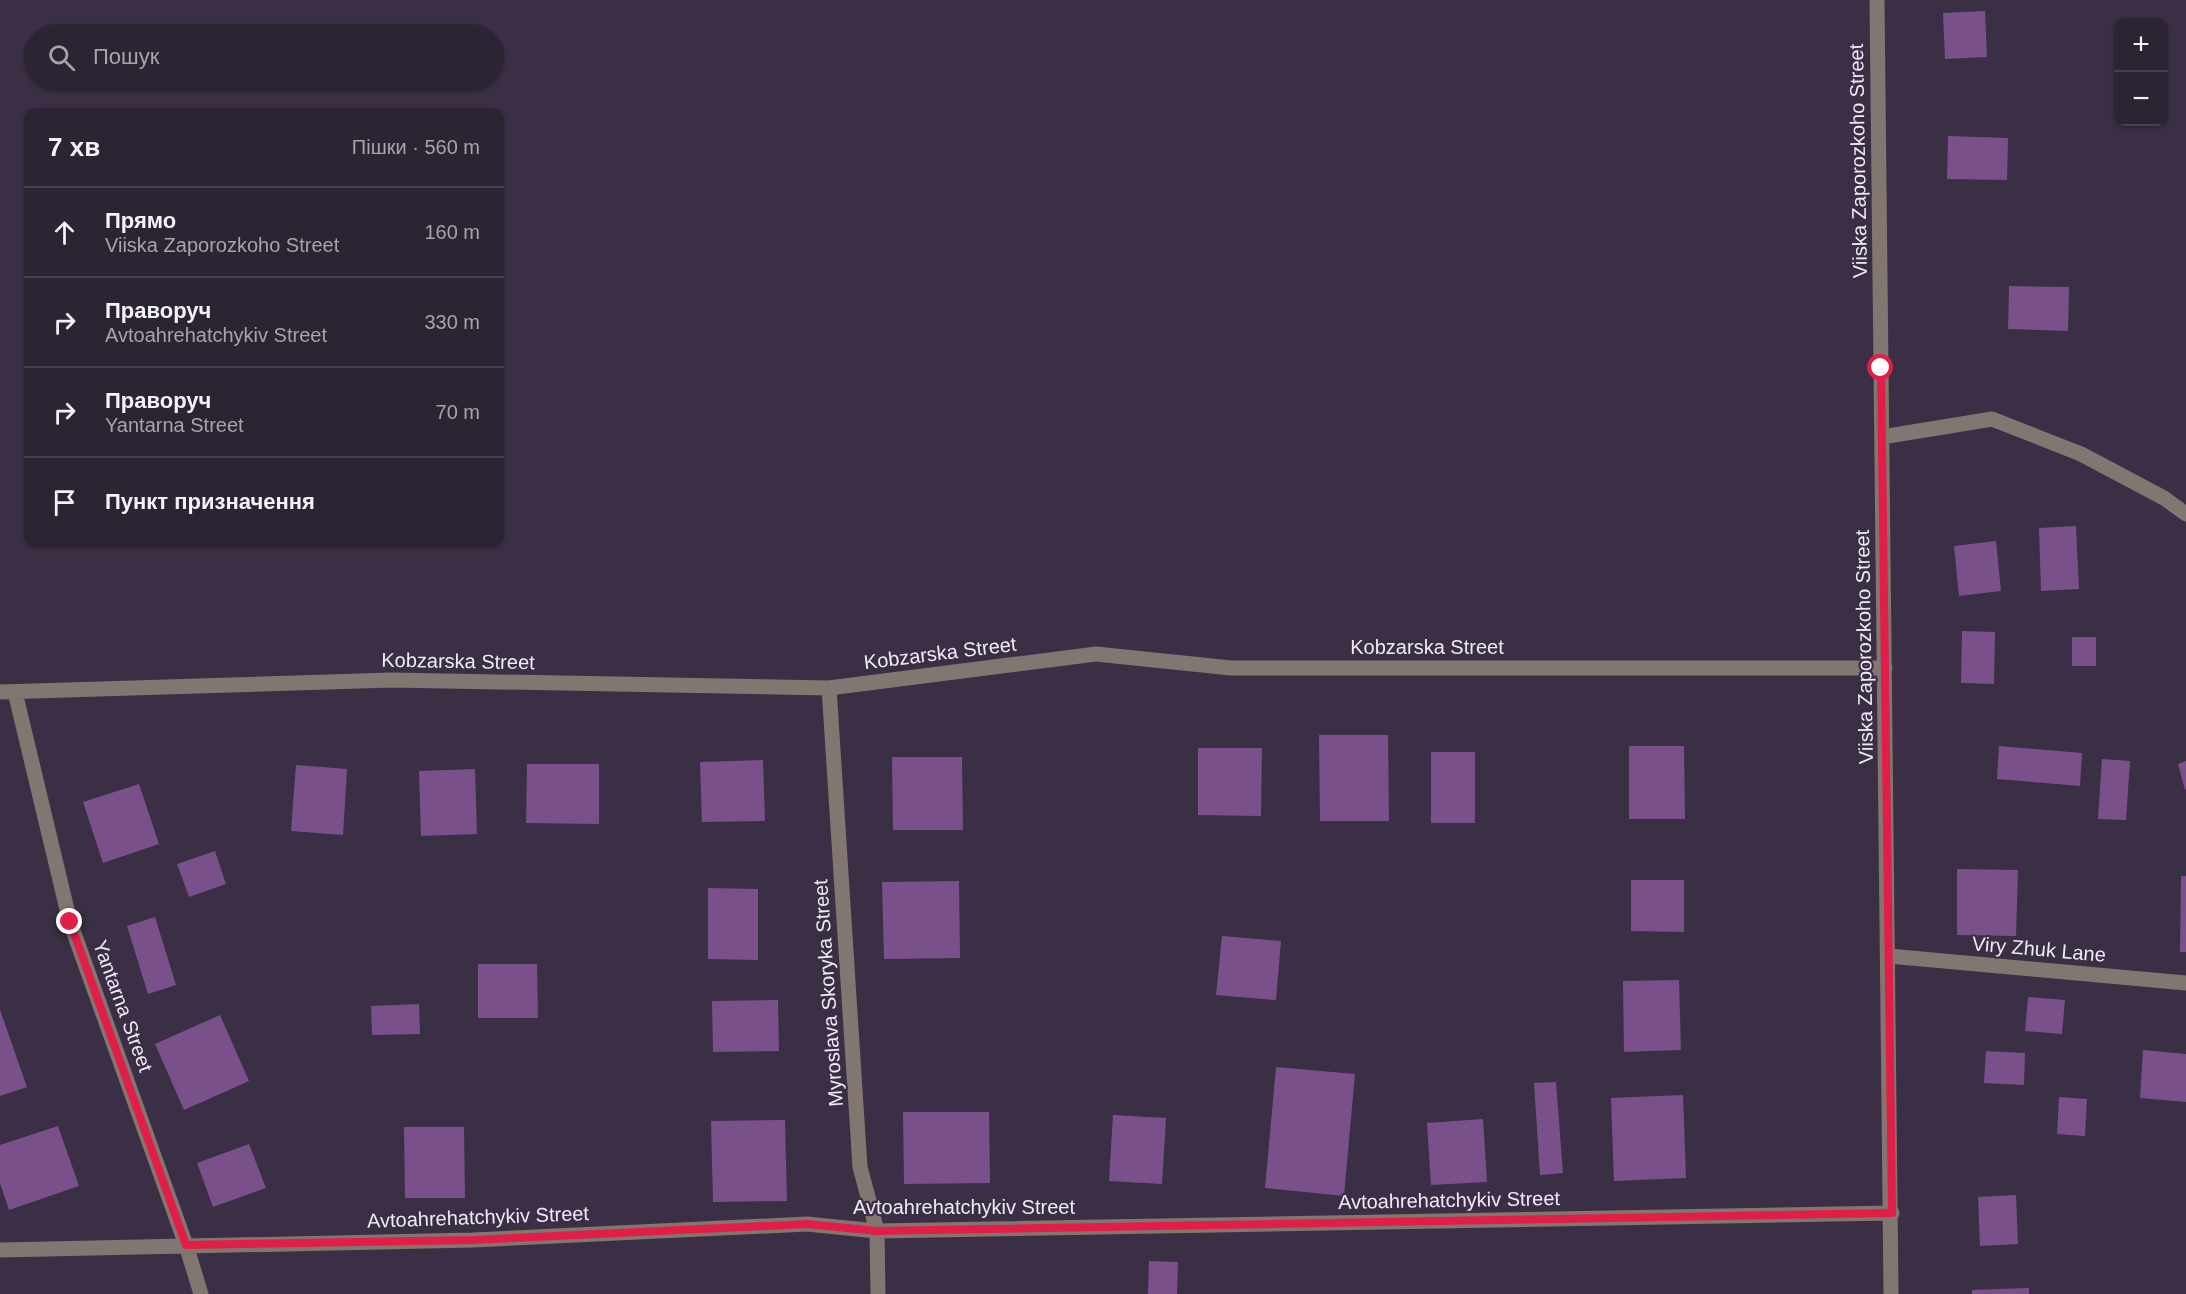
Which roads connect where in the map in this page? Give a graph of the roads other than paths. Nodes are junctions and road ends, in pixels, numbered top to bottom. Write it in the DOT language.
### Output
graph roads {
  1 [pos="1877,0"];
  2 [pos="1882,437"];
  3 [pos="2186,513"];
  4 [pos="1885,668"];
  5 [pos="829,688"];
  6 [pos="7,692"];
  7 [pos="1889,956"];
  8 [pos="2186,983"];
  9 [pos="1892,1213"];
  10 [pos="877,1231"];
  11 [pos="186,1245"];
  12 [pos="0,1250"];
  13 [pos="201,1294"];
  14 [pos="878,1294"];
  15 [pos="1891,1294"];
  1 -- 2 [label="street, Viiska Zaporozkoho Street"];
  2 -- 3 [label="street"];
  2 -- 4 [label="street, Viiska Zaporozkoho Street"];
  4 -- 5 [label="street, Kobzarska Street"];
  4 -- 7 [label="street, Viiska Zaporozkoho Street"];
  5 -- 6 [label="street, Kobzarska Street"];
  5 -- 10 [label="street, Myroslava Skoryka Street"];
  6 -- 11 [label="street, Yantarna Street"];
  7 -- 8 [label="street, Viry Zhuk Lane"];
  7 -- 9 [label="street, Viiska Zaporozkoho Street"];
  9 -- 10 [label="street, Avtoahrehatchykiv Street"];
  9 -- 15 [label="street, Viiska Zaporozkoho Street"];
  10 -- 11 [label="street, Avtoahrehatchykiv Street"];
  10 -- 14 [label="street, Myroslava Skoryka Street"];
  11 -- 12 [label="street, Avtoahrehatchykiv Street"];
  11 -- 13 [label="street, Yantarna Street"];
}
